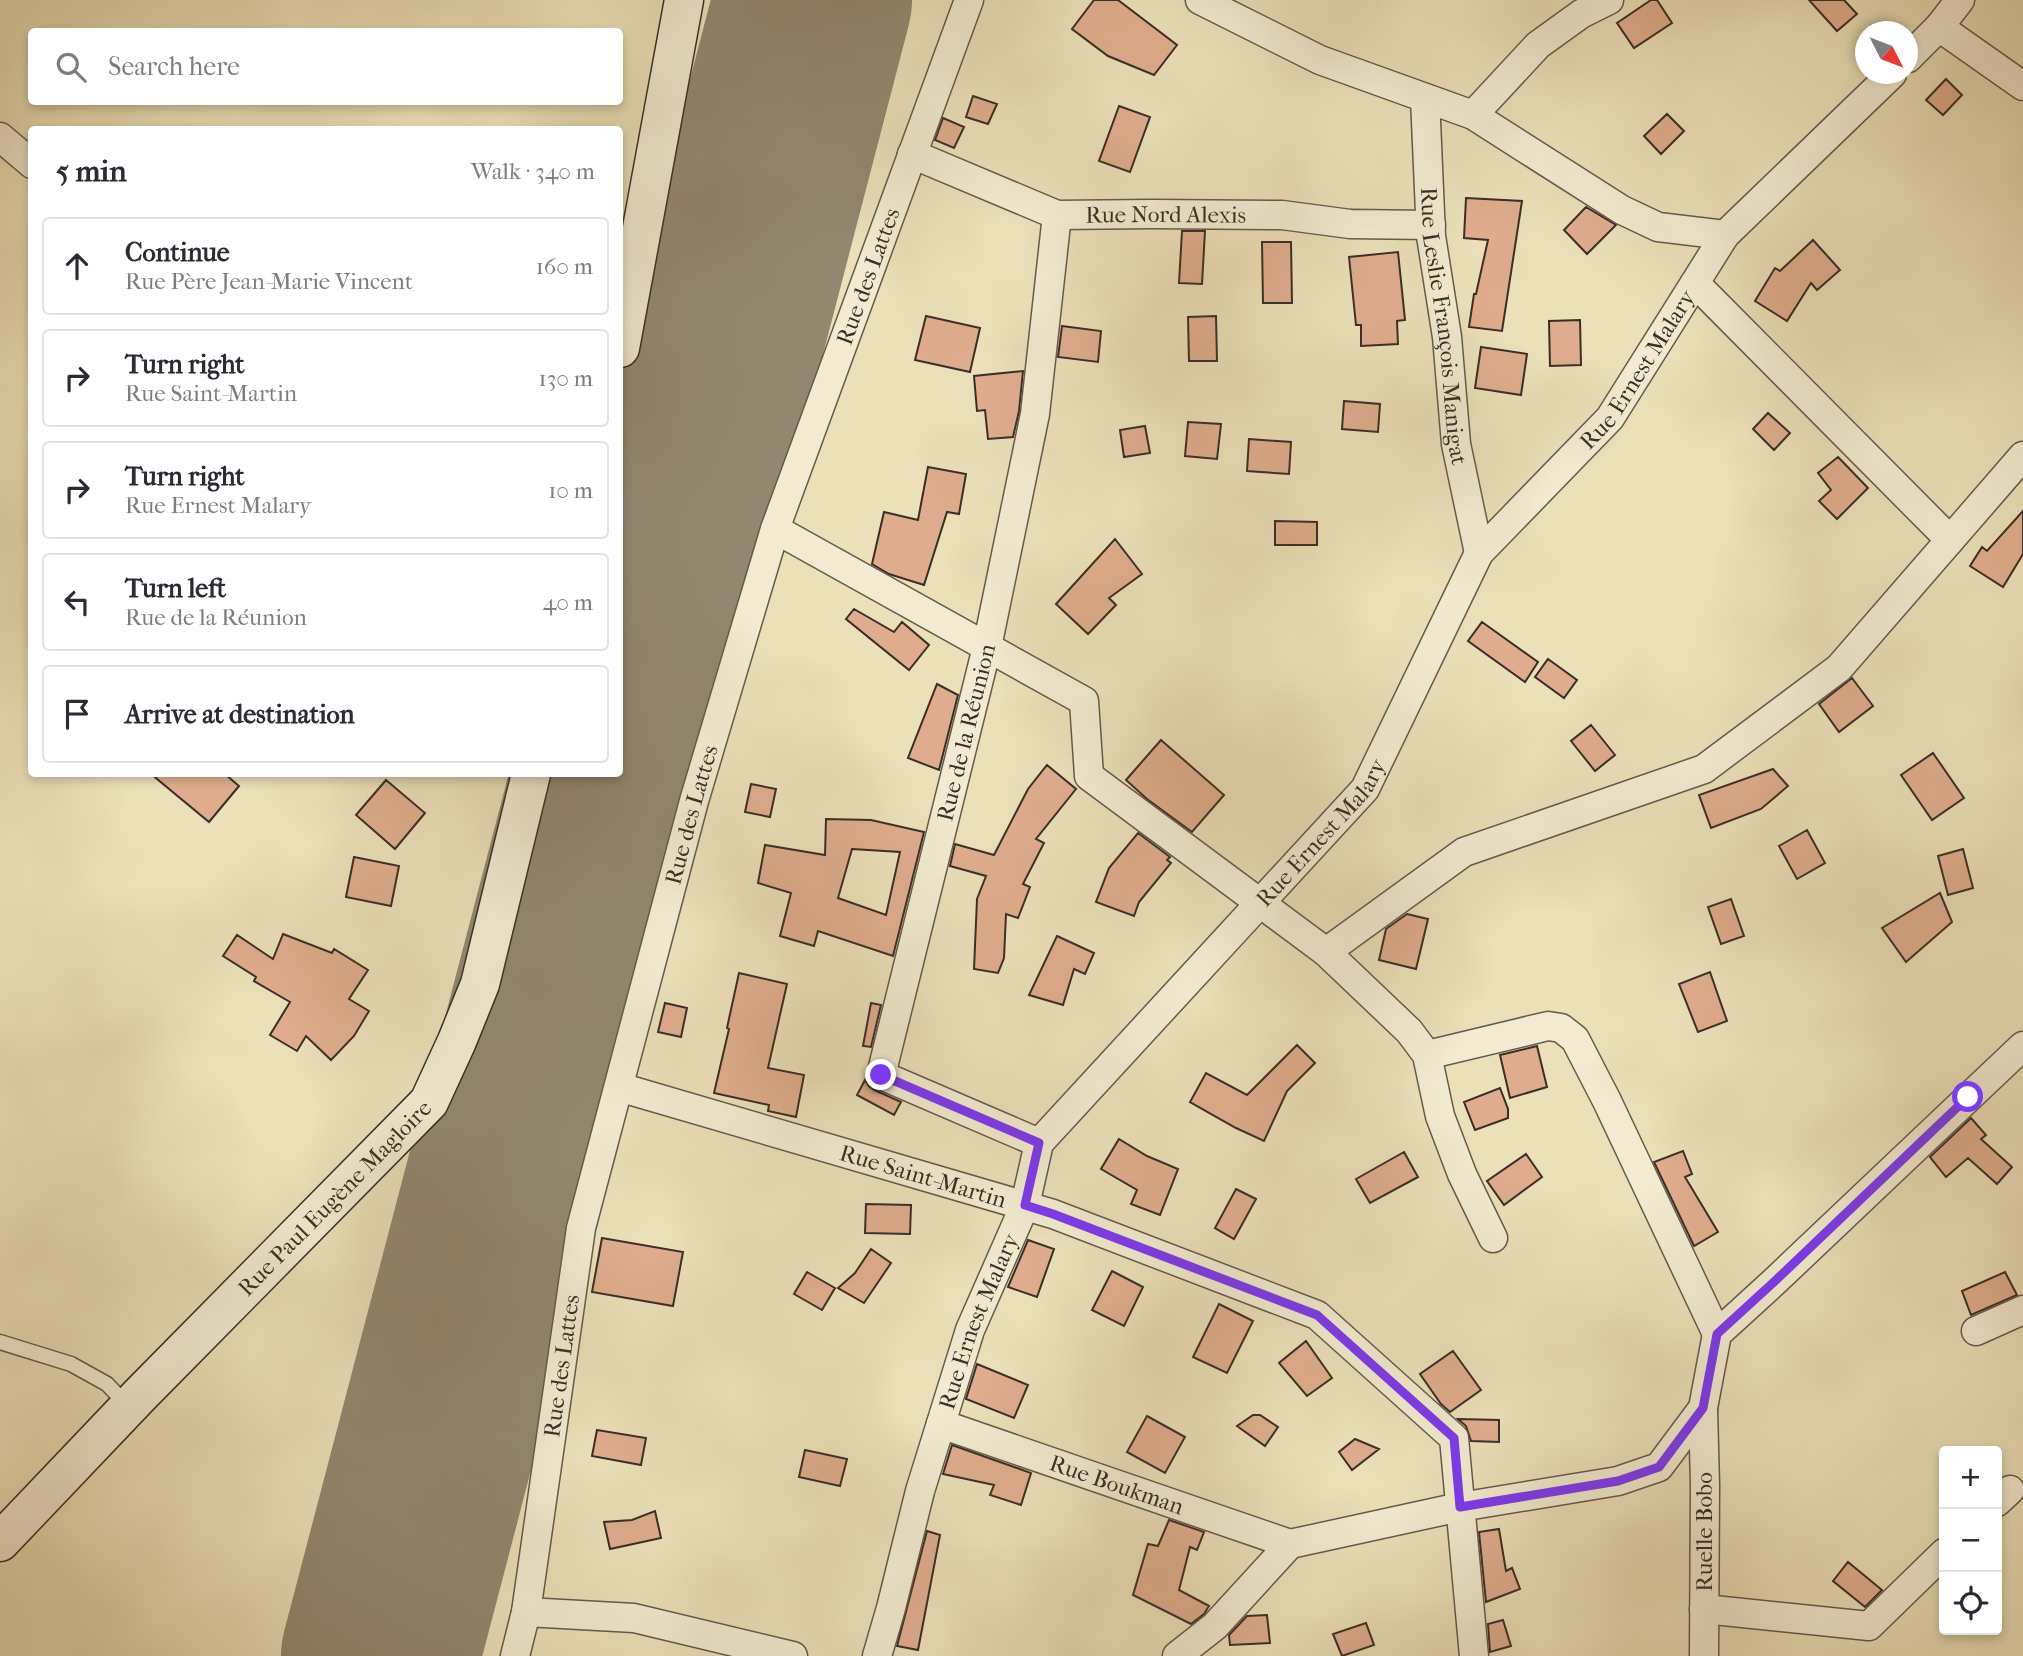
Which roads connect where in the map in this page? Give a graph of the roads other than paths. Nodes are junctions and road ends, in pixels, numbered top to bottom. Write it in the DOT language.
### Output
graph roads {
  1 [pos="684,0"];
  2 [pos="969,0"];
  3 [pos="1200,0"];
  4 [pos="1609,0"];
  5 [pos="1960,0"];
  6 [pos="1939,27"];
  7 [pos="1918,48"];
  8 [pos="1882,84"];
  9 [pos="2023,86"];
  10 [pos="1425,98"];
  11 [pos="1473,116"];
  12 [pos="0,137"];
  13 [pos="912,154"];
  14 [pos="28,161"];
  15 [pos="1057,215"];
  16 [pos="1431,225"];
  17 [pos="1725,235"];
  18 [pos="1695,283"];
  19 [pos="623,332"];
  20 [pos="2023,456"];
  21 [pos="775,529"];
  22 [pos="1950,540"];
  23 [pos="1479,553"];
  24 [pos="987,647"];
  25 [pos="530,777"];
  26 [pos="1260,903"];
  27 [pos="1326,952"];
  28 [pos="2023,1046"];
  29 [pos="1427,1055"];
  30 [pos="619,1087"];
  31 [pos="1039,1143"];
  32 [pos="1025,1205"];
  33 [pos="1493,1238"];
  34 [pos="2023,1310"];
  35 [pos="1976,1331"];
  36 [pos="1717,1334"];
  37 [pos="0,1342"];
  38 [pos="129,1407"];
  39 [pos="1703,1408"];
  40 [pos="941,1424"];
  41 [pos="1460,1507"];
  42 [pos="0,1542"];
  43 [pos="1290,1544"];
  44 [pos="1939,1558"];
  45 [pos="1704,1609"];
  46 [pos="526,1612"];
  47 [pos="515,1656"];
  48 [pos="793,1656"];
  49 [pos="877,1656"];
  50 [pos="1177,1656"];
  51 [pos="1474,1656"];
  52 [pos="1704,1656"];
  1 -- 19 [label="main road"];
  2 -- 13 [label="street, Rue des Lattes"];
  3 -- 10 [label="street"];
  4 -- 11 [label="street"];
  5 -- 6 [label="street"];
  6 -- 7 [label="street"];
  6 -- 9 [label="street"];
  8 -- 17 [label="street, Rue Ernest Malary"];
  10 -- 11 [label="street"];
  10 -- 16 [label="street, Rue Leslie François Manigat"];
  11 -- 17 [label="street"];
  12 -- 14 [label="street"];
  13 -- 15 [label="street, Rue Nord Alexis"];
  13 -- 21 [label="street, Rue des Lattes"];
  15 -- 16 [label="street, Rue Nord Alexis"];
  15 -- 24 [label="street, Rue de la Réunion"];
  16 -- 23 [label="street, Rue Leslie François Manigat"];
  17 -- 18 [label="street, Rue Ernest Malary"];
  18 -- 22 [label="street"];
  18 -- 23 [label="street, Rue Ernest Malary"];
  20 -- 22 [label="street"];
  21 -- 24 [label="street"];
  21 -- 30 [label="street, Rue des Lattes"];
  22 -- 27 [label="street"];
  23 -- 26 [label="street, Rue Ernest Malary"];
  24 -- 26 [label="street"];
  24 -- 31 [label="street, Rue de la Réunion"];
  25 -- 38 [label="main road, Rue Paul Eugène Magloire"];
  26 -- 27 [label="street"];
  26 -- 31 [label="street, Rue Ernest Malary"];
  27 -- 29 [label="street"];
  28 -- 36 [label="street"];
  29 -- 33 [label="street"];
  29 -- 36 [label="street"];
  30 -- 32 [label="street, Rue Saint-Martin"];
  30 -- 46 [label="street, Rue des Lattes"];
  31 -- 32 [label="street, Rue Ernest Malary"];
  32 -- 40 [label="street, Rue Ernest Malary"];
  32 -- 41 [label="street, Rue Saint-Martin"];
  34 -- 35 [label="street"];
  36 -- 39 [label="street"];
  37 -- 38 [label="lane"];
  38 -- 42 [label="main road, Rue Paul Eugène Magloire"];
  39 -- 41 [label="street"];
  39 -- 45 [label="street, Ruelle Bobo"];
  40 -- 43 [label="street, Rue Boukman"];
  40 -- 49 [label="street, Rue Ernest Malary"];
  41 -- 43 [label="street"];
  41 -- 51 [label="street, Rue Saint-Martin"];
  43 -- 50 [label="street"];
  44 -- 45 [label="street"];
  45 -- 52 [label="street, Ruelle Bobo"];
  46 -- 47 [label="street, Rue des Lattes"];
  46 -- 48 [label="street"];
}
